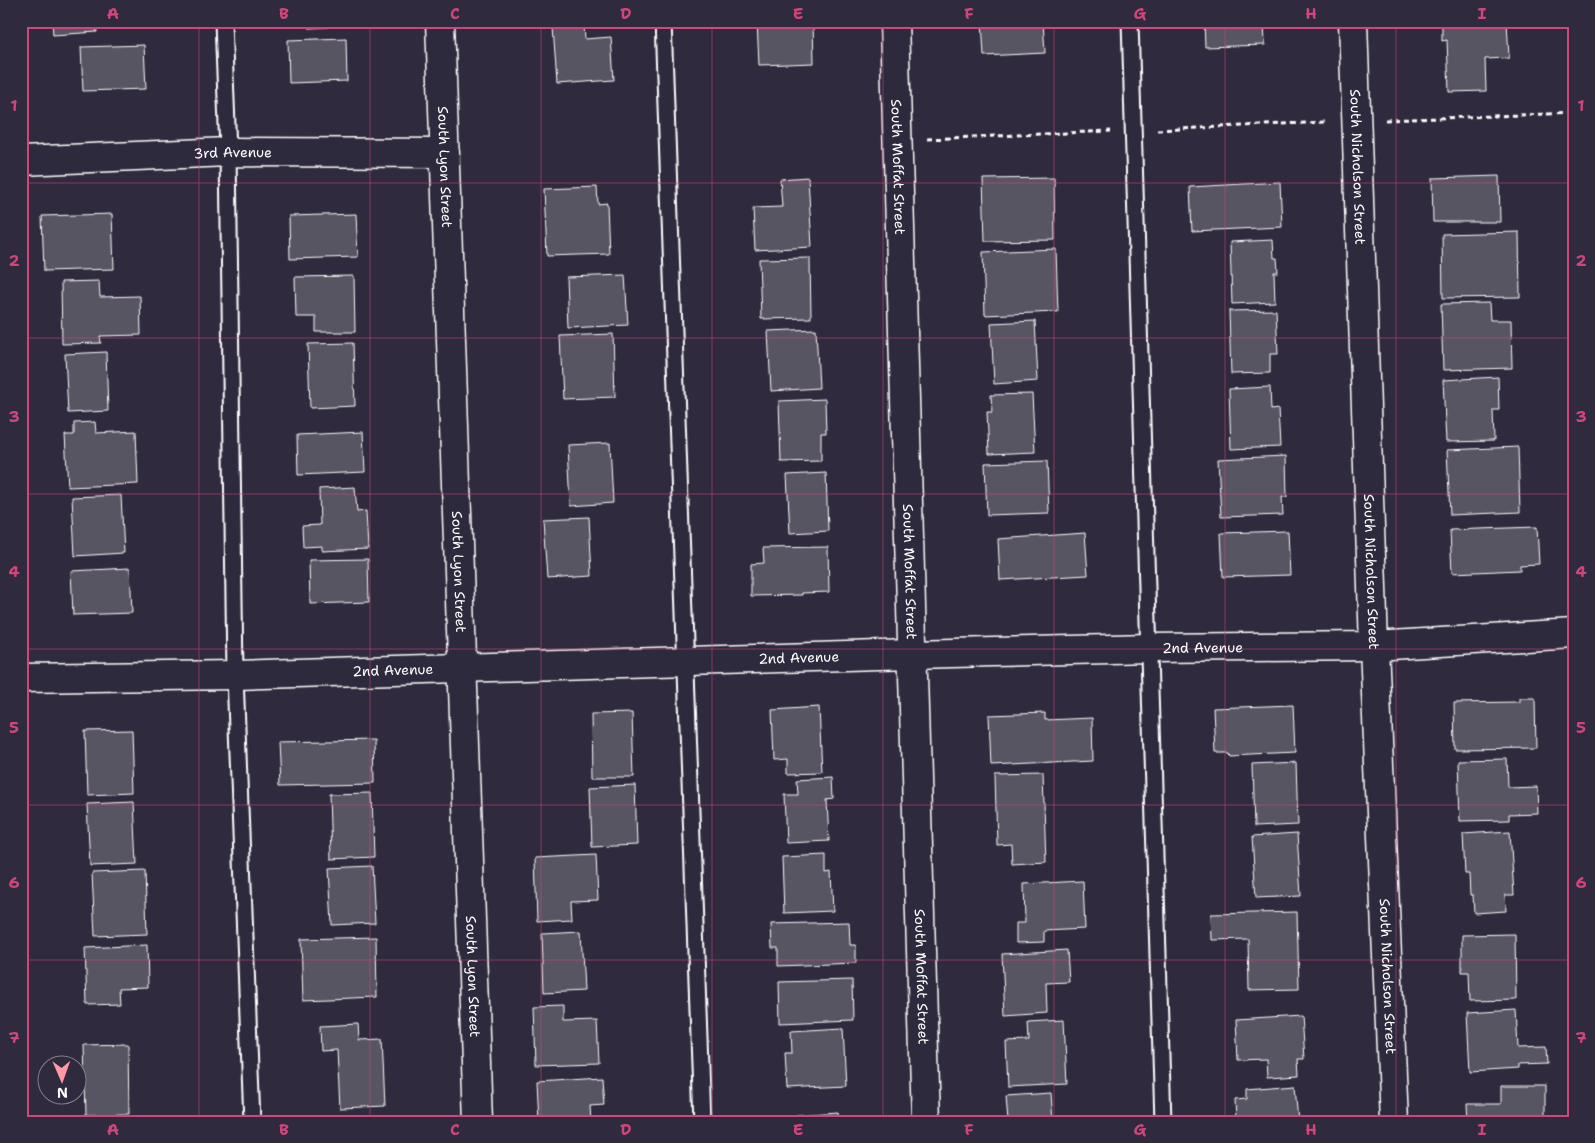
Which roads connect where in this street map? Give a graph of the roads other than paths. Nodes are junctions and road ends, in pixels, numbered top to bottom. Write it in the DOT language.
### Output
graph roads {
  1 [pos="223,21"];
  2 [pos="440,21"];
  3 [pos="663,21"];
  4 [pos="894,21"];
  5 [pos="1130,21"];
  6 [pos="1353,21"];
  7 [pos="228,152"];
  8 [pos="444,152"];
  9 [pos="21,161"];
  10 [pos="1574,634"];
  11 [pos="1374,646"];
  12 [pos="1150,648"];
  13 [pos="912,654"];
  14 [pos="686,661"];
  15 [pos="462,668"];
  16 [pos="235,674"];
  17 [pos="21,678"];
  18 [pos="252,1122"];
  19 [pos="478,1122"];
  20 [pos="702,1122"];
  21 [pos="926,1122"];
  22 [pos="1163,1122"];
  23 [pos="1394,1122"];
  1 -- 7 [label="lane"];
  2 -- 8 [label="street, South Lyon Street"];
  3 -- 14 [label="lane"];
  4 -- 13 [label="street, South Moffat Street"];
  5 -- 12 [label="lane"];
  6 -- 11 [label="street, South Nicholson Street"];
  7 -- 8 [label="street, 3rd Avenue"];
  7 -- 9 [label="street, 3rd Avenue"];
  7 -- 16 [label="lane"];
  8 -- 15 [label="street, South Lyon Street"];
  10 -- 11 [label="street, 2nd Avenue"];
  11 -- 12 [label="street, 2nd Avenue"];
  11 -- 23 [label="street, South Nicholson Street"];
  12 -- 13 [label="street, 2nd Avenue"];
  12 -- 22 [label="lane"];
  13 -- 14 [label="street, 2nd Avenue"];
  13 -- 21 [label="street, South Moffat Street"];
  14 -- 15 [label="street, 2nd Avenue"];
  14 -- 20 [label="lane"];
  15 -- 16 [label="street, 2nd Avenue"];
  15 -- 19 [label="street, South Lyon Street"];
  16 -- 17 [label="street, 2nd Avenue"];
  16 -- 18 [label="lane"];
}
